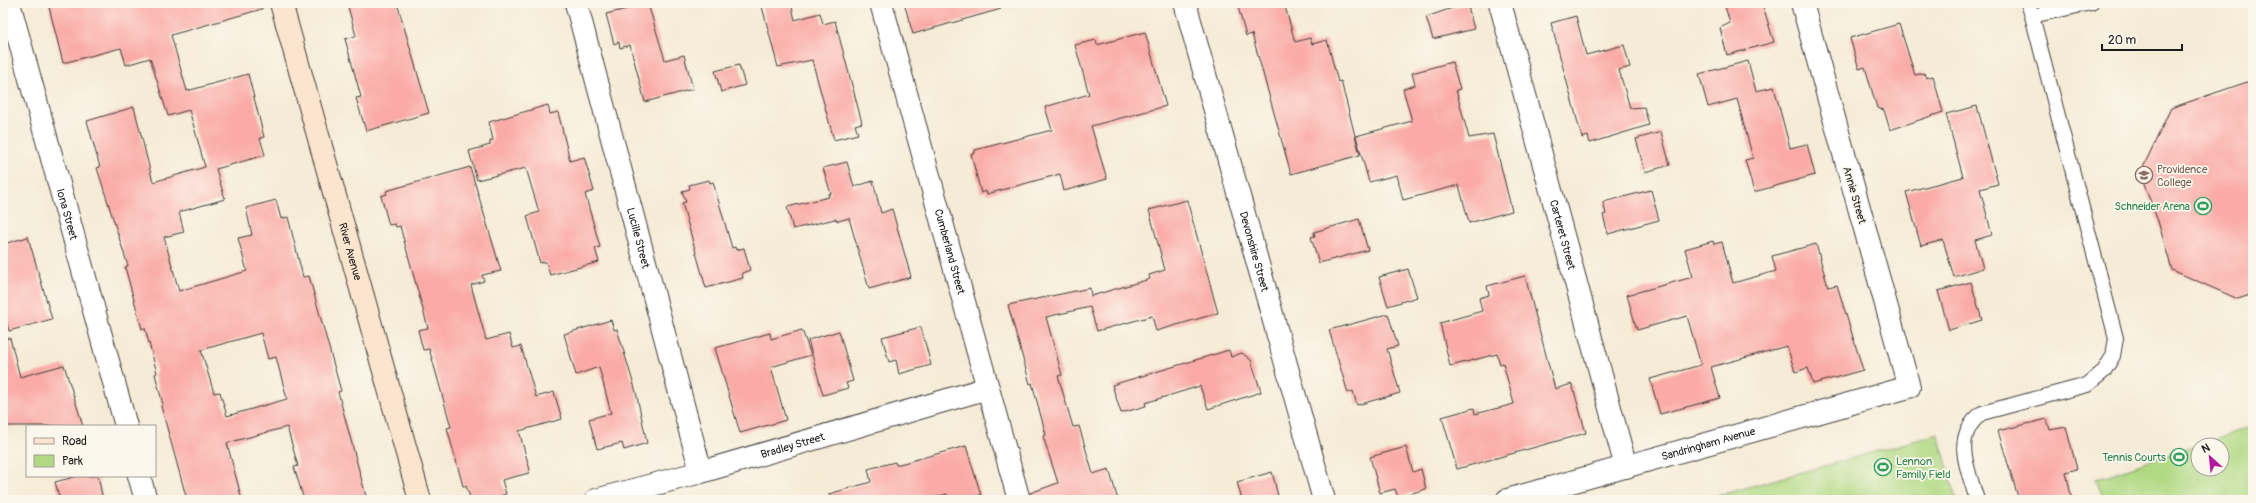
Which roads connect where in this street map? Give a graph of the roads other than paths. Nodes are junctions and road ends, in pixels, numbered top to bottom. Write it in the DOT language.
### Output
graph roads {
  1 [pos="9,3"];
  2 [pos="281,3"];
  3 [pos="576,3"];
  4 [pos="881,3"];
  5 [pos="1185,3"];
  6 [pos="1500,3"];
  7 [pos="1802,3"];
  8 [pos="2091,3"];
  9 [pos="2030,10"];
  10 [pos="1908,387"];
  11 [pos="988,388"];
  12 [pos="126,425"];
  13 [pos="1626,467"];
  14 [pos="701,472"];
  15 [pos="139,477"];
  16 [pos="146,500"];
  17 [pos="420,500"];
  18 [pos="596,500"];
  19 [pos="1019,500"];
  20 [pos="1324,500"];
  21 [pos="1507,500"];
  22 [pos="1977,500"];
  1 -- 12 [label="street, Iona Street"];
  2 -- 17 [label="street, River Avenue"];
  3 -- 14 [label="street, Lucille Street"];
  4 -- 11 [label="street, Cumberland Street"];
  5 -- 20 [label="street, Devonshire Street"];
  6 -- 13 [label="street, Carteret Street"];
  7 -- 10 [label="street, Annie Street"];
  8 -- 9 [label="lane"];
  9 -- 22 [label="lane"];
  10 -- 13 [label="street, Sandringham Avenue"];
  11 -- 14 [label="street, Bradley Street"];
  11 -- 19 [label="street, Cumberland Street"];
  13 -- 21 [label="street, Sandringham Avenue"];
  14 -- 18 [label="street, Bradley Street"];
  15 -- 16 [label="street"];
}
